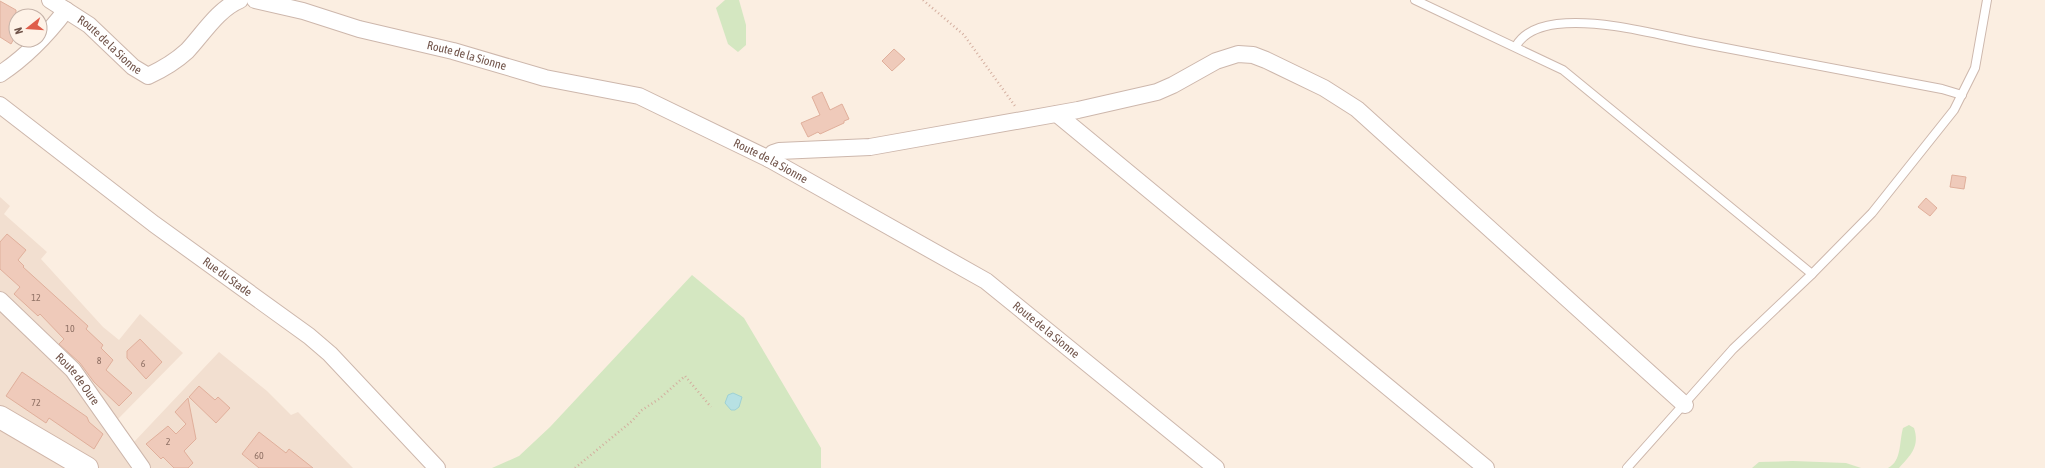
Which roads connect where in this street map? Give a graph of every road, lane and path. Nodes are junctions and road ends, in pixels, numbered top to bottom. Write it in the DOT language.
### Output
graph roads {
  1 [pos="50,0"];
  2 [pos="240,0"];
  3 [pos="255,0"];
  4 [pos="923,0"];
  5 [pos="1415,0"];
  6 [pos="1987,0"];
  7 [pos="66,10"];
  8 [pos="1516,46"];
  9 [pos="0,74"];
  10 [pos="1962,96"];
  11 [pos="0,105"];
  12 [pos="1057,114"];
  13 [pos="1025,119"];
  14 [pos="769,159"];
  15 [pos="1812,274"];
  16 [pos="0,300"];
  17 [pos="1685,405"];
  18 [pos="711,406"];
  19 [pos="0,417"];
  20 [pos="87,468"];
  21 [pos="142,468"];
  22 [pos="437,468"];
  23 [pos="575,468"];
  24 [pos="1216,468"];
  25 [pos="1486,468"];
  26 [pos="1628,468"];
  1 -- 7 [label="street, Route de la Sionne"];
  2 -- 7 [label="street, Route de la Sionne"];
  3 -- 14 [label="street, Route de la Sionne"];
  4 -- 13 [label="path"];
  5 -- 8 [label="lane"];
  6 -- 10 [label="lane"];
  7 -- 9 [label="street"];
  8 -- 10 [label="lane"];
  8 -- 15 [label="lane"];
  10 -- 15 [label="lane"];
  11 -- 22 [label="street, Rue du Stade"];
  12 -- 13 [label="street"];
  12 -- 17 [label="street"];
  12 -- 25 [label="street"];
  13 -- 14 [label="street"];
  14 -- 24 [label="street, Route de la Sionne"];
  15 -- 17 [label="lane"];
  16 -- 21 [label="street, Route de Oure"];
  17 -- 26 [label="lane"];
  18 -- 23 [label="path"];
  19 -- 20 [label="street"];
}
